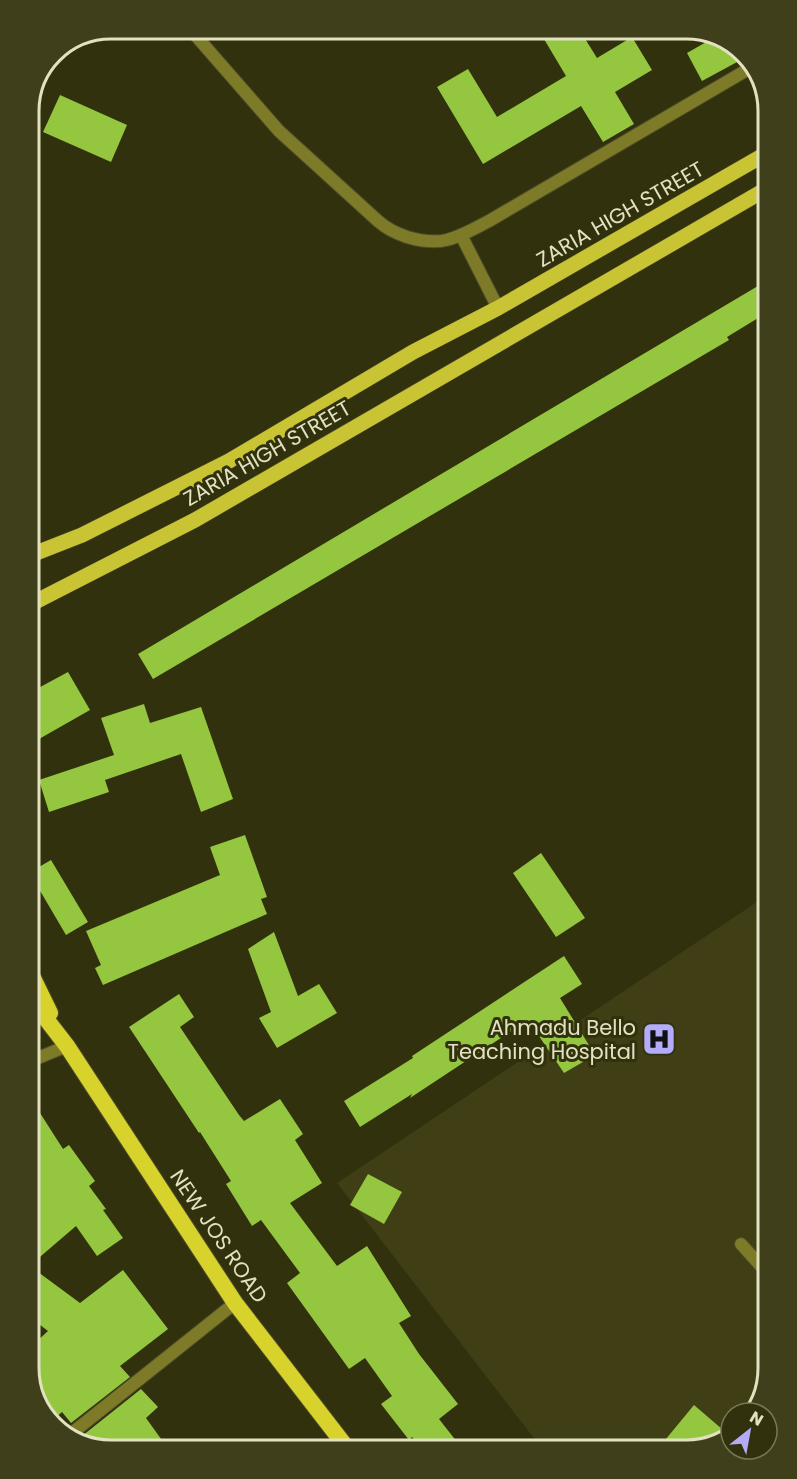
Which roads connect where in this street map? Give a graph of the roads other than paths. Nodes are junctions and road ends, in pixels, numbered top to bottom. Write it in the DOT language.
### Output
graph roads {
  1 [pos="200,39"];
  2 [pos="745,71"];
  3 [pos="758,158"];
  4 [pos="758,194"];
  5 [pos="461,235"];
  6 [pos="498,308"];
  7 [pos="39,552"];
  8 [pos="39,600"];
  9 [pos="39,990"];
  10 [pos="39,1010"];
  11 [pos="65,1044"];
  12 [pos="39,1057"];
  13 [pos="741,1244"];
  14 [pos="758,1263"];
  15 [pos="235,1303"];
  16 [pos="75,1430"];
  17 [pos="341,1440"];
  1 -- 5 [label="street"];
  2 -- 5 [label="street"];
  3 -- 6 [label="main road, ZARIA HIGH STREET"];
  4 -- 8 [label="main road, ZARIA HIGH STREET"];
  5 -- 6 [label="street"];
  6 -- 7 [label="main road, ZARIA HIGH STREET"];
  9 -- 11 [label="highway, NEW JOS ROAD"];
  10 -- 11 [label="highway, NEW JOS ROAD"];
  11 -- 12 [label="street"];
  11 -- 15 [label="highway, NEW JOS ROAD"];
  13 -- 14 [label="street"];
  15 -- 16 [label="street"];
  15 -- 17 [label="highway, NEW JOS ROAD"];
}
